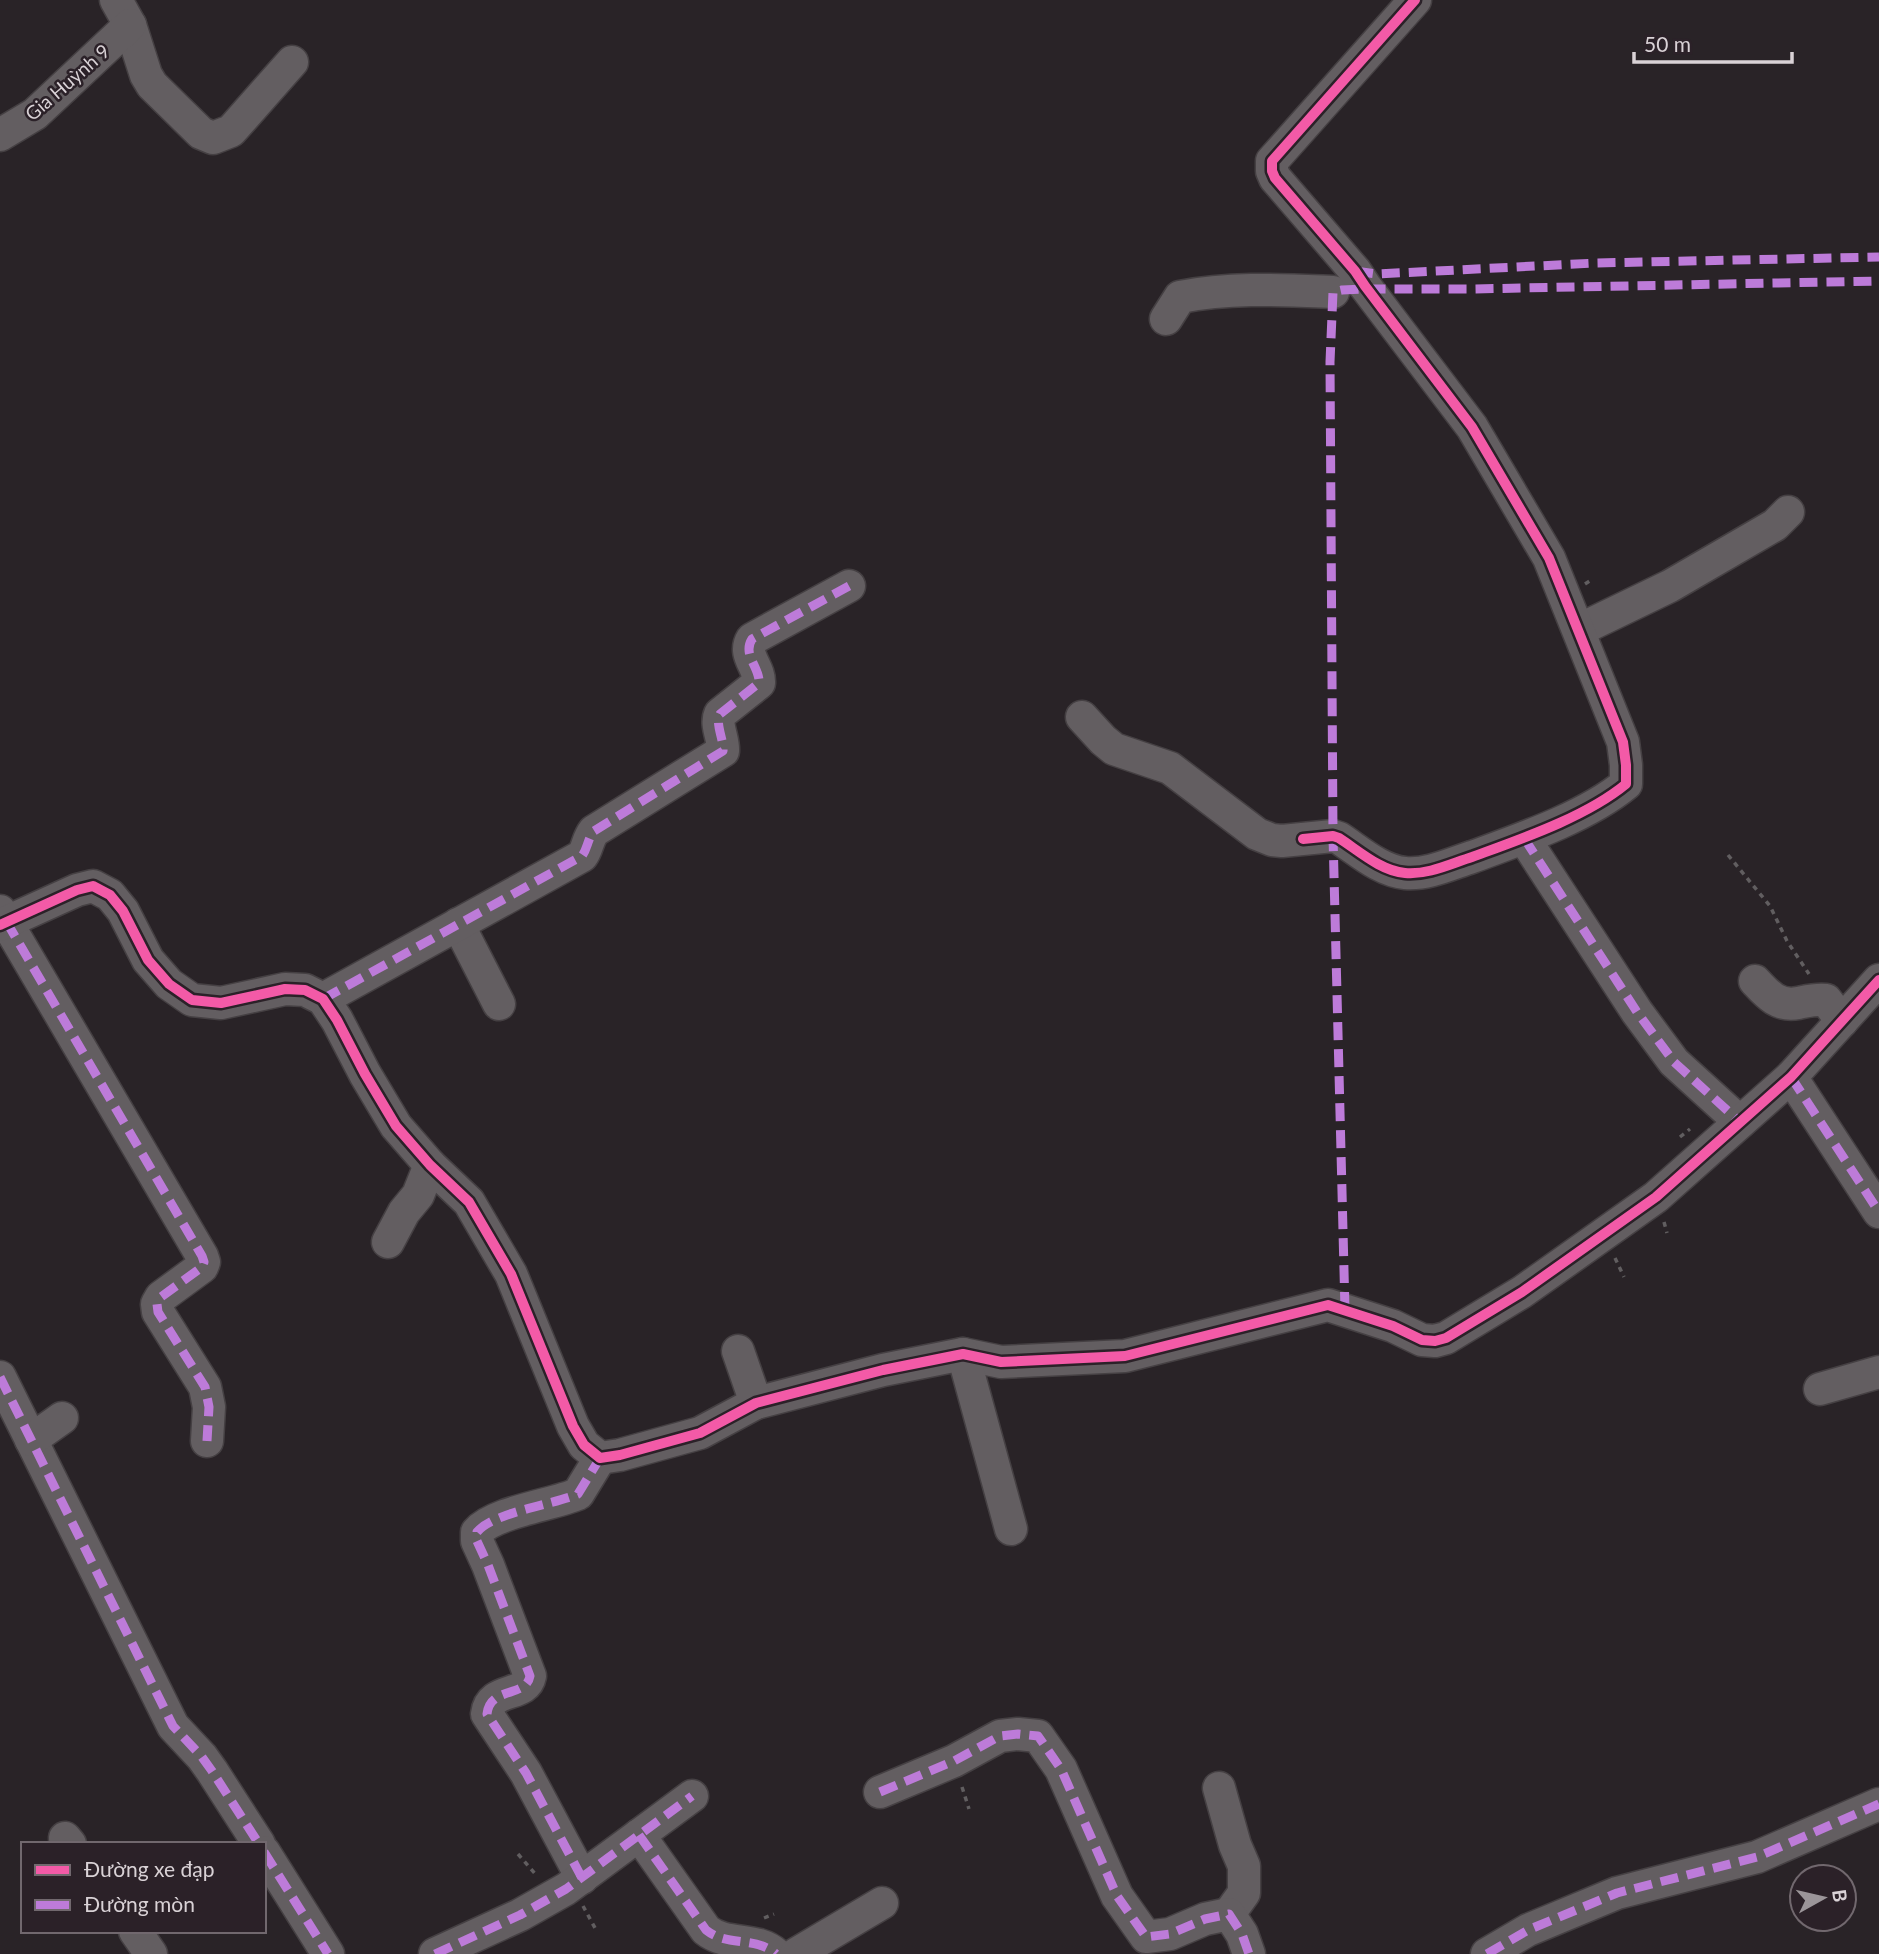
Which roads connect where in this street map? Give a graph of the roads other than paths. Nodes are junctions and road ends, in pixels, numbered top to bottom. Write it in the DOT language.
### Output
graph roads {
  1 [pos="1415,0"];
  2 [pos="123,13"];
  3 [pos="292,62"];
  4 [pos="0,135"];
  5 [pos="1352,284"];
  6 [pos="1166,319"];
  7 [pos="1788,512"];
  8 [pos="849,586"];
  9 [pos="1579,630"];
  10 [pos="1082,717"];
  11 [pos="1524,838"];
  12 [pos="2,919"];
  13 [pos="458,924"];
  14 [pos="1879,980"];
  15 [pos="1755,981"];
  16 [pos="323,999"];
  17 [pos="499,1004"];
  18 [pos="1834,1010"];
  19 [pos="1791,1077"];
  20 [pos="1740,1122"];
  21 [pos="430,1165"];
  22 [pos="1879,1212"];
  23 [pos="388,1242"];
  24 [pos="738,1351"];
  25 [pos="963,1354"];
  26 [pos="1879,1372"];
  27 [pos="0,1377"];
  28 [pos="1820,1390"];
  29 [pos="756,1403"];
  30 [pos="62,1418"];
  31 [pos="31,1440"];
  32 [pos="207,1441"];
  33 [pos="600,1458"];
  34 [pos="1011,1529"];
  35 [pos="1219,1787"];
  36 [pos="880,1792"];
  37 [pos="692,1796"];
  38 [pos="1879,1804"];
  39 [pos="639,1835"];
  40 [pos="258,1842"];
  41 [pos="266,1855"];
  42 [pos="582,1878"];
  43 [pos="882,1903"];
  44 [pos="1229,1914"];
  45 [pos="136,1933"];
  46 [pos="151,1954"];
  47 [pos="328,1954"];
  48 [pos="435,1954"];
  49 [pos="776,1954"];
  50 [pos="796,1954"];
  51 [pos="1249,1954"];
  52 [pos="1487,1954"];
  1 -- 5 [label="street"];
  2 -- 3 [label="street, Gia Huỳnh 9"];
  2 -- 4 [label="street, Gia Huỳnh 9"];
  5 -- 6 [label="street"];
  5 -- 9 [label="street"];
  7 -- 9 [label="street"];
  8 -- 13 [label="street"];
  9 -- 11 [label="street"];
  10 -- 11 [label="street"];
  11 -- 20 [label="street"];
  12 -- 16 [label="street"];
  12 -- 32 [label="street"];
  13 -- 16 [label="street"];
  13 -- 17 [label="street"];
  14 -- 18 [label="street"];
  15 -- 18 [label="street"];
  16 -- 21 [label="street"];
  18 -- 19 [label="street"];
  19 -- 20 [label="street"];
  19 -- 22 [label="street"];
  20 -- 25 [label="street"];
  21 -- 23 [label="street"];
  21 -- 33 [label="street"];
  24 -- 29 [label="street"];
  25 -- 29 [label="street"];
  25 -- 34 [label="street"];
  26 -- 28 [label="street"];
  27 -- 31 [label="street"];
  29 -- 33 [label="street"];
  30 -- 31 [label="street"];
  31 -- 40 [label="street"];
  33 -- 42 [label="street"];
  35 -- 44 [label="street"];
  36 -- 44 [label="street"];
  37 -- 39 [label="street"];
  38 -- 52 [label="street"];
  39 -- 42 [label="street"];
  39 -- 49 [label="street"];
  41 -- 47 [label="street"];
  42 -- 48 [label="street"];
  43 -- 50 [label="street"];
  44 -- 51 [label="street"];
  45 -- 46 [label="street"];
}
